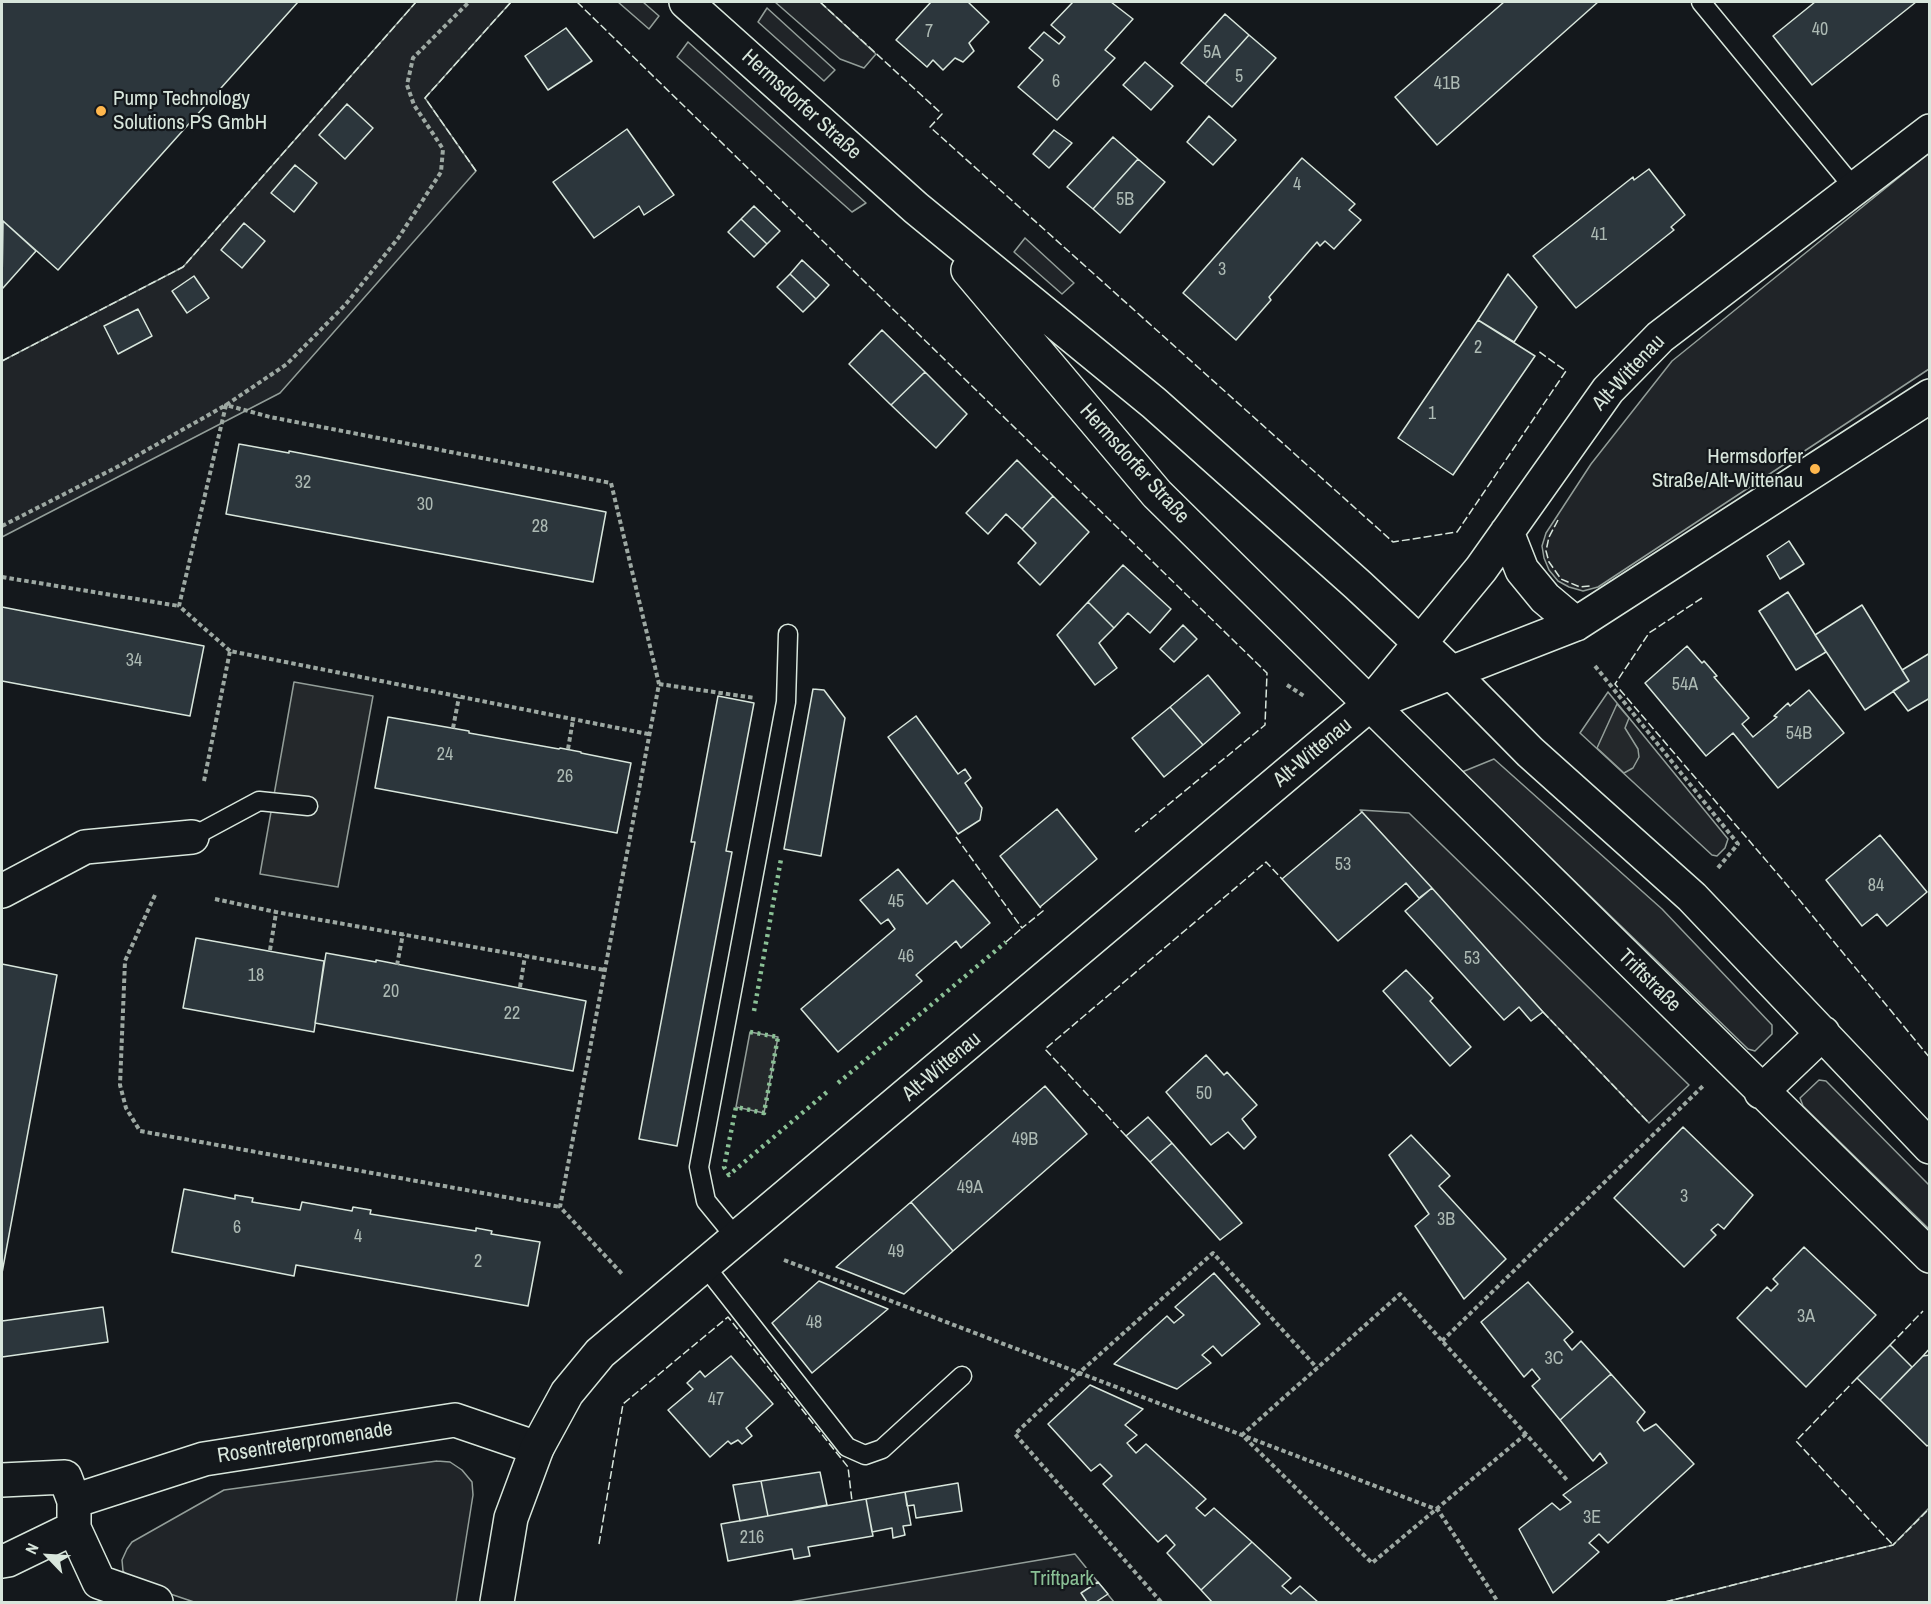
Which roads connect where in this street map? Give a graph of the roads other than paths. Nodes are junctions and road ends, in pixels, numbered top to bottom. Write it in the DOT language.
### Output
graph roads {
  1 [pos="686,2"];
  2 [pos="1706,3"];
  3 [pos="1929,131"];
  4 [pos="1855,189"];
  5 [pos="916,208"];
  6 [pos="1929,396"];
  7 [pos="1507,532"];
  8 [pos="1576,624"];
  9 [pos="788,634"];
  10 [pos="1420,642"];
  11 [pos="1452,673"];
  12 [pos="1369,705"];
  13 [pos="308,806"];
  14 [pos="192,837"];
  15 [pos="2,891"];
  16 [pos="1823,1033"];
  17 [pos="1761,1092"];
  18 [pos="1929,1147"];
  19 [pos="737,1239"];
  20 [pos="1929,1256"];
  21 [pos="705,1266"];
  22 [pos="962,1376"];
  23 [pos="537,1448"];
  24 [pos="2,1480"];
  25 [pos="74,1514"];
  26 [pos="2,1561"];
  27 [pos="156,1602"];
  28 [pos="497,1602"];
  1 -- 5 [label="main road, Hermsdorfer Straße"];
  2 -- 4 [label="lane"];
  3 -- 4 [label="main road, Alt-Wittenau"];
  4 -- 7 [label="main road, Alt-Wittenau"];
  5 -- 10 [label="main road, Hermsdorfer Straße"];
  5 -- 12 [label="main road, Hermsdorfer Straße"];
  6 -- 8 [label="main road, Alt-Wittenau"];
  7 -- 8 [label="main road"];
  7 -- 10 [label="main road, Alt-Wittenau"];
  8 -- 11 [label="main road, Alt-Wittenau"];
  9 -- 19 [label="lane"];
  10 -- 11 [label="main road"];
  10 -- 12 [label="main road, Alt-Wittenau"];
  11 -- 12 [label="main road, Alt-Wittenau"];
  11 -- 16 [label="main road"];
  12 -- 17 [label="main road, Triftstraße"];
  12 -- 19 [label="main road, Alt-Wittenau"];
  13 -- 14 [label="lane"];
  14 -- 15 [label="main road"];
  16 -- 17 [label="main road"];
  16 -- 18 [label="main road"];
  17 -- 20 [label="main road, Triftstraße"];
  19 -- 21 [label="main road, Alt-Wittenau"];
  21 -- 22 [label="lane"];
  21 -- 23 [label="main road, Alt-Wittenau"];
  23 -- 25 [label="main road, Rosentreterpromenade"];
  23 -- 28 [label="main road, Alt-Wittenau"];
  24 -- 25 [label="main road"];
  25 -- 26 [label="main road, Rosentreterpromenade"];
  25 -- 27 [label="main road"];
}
